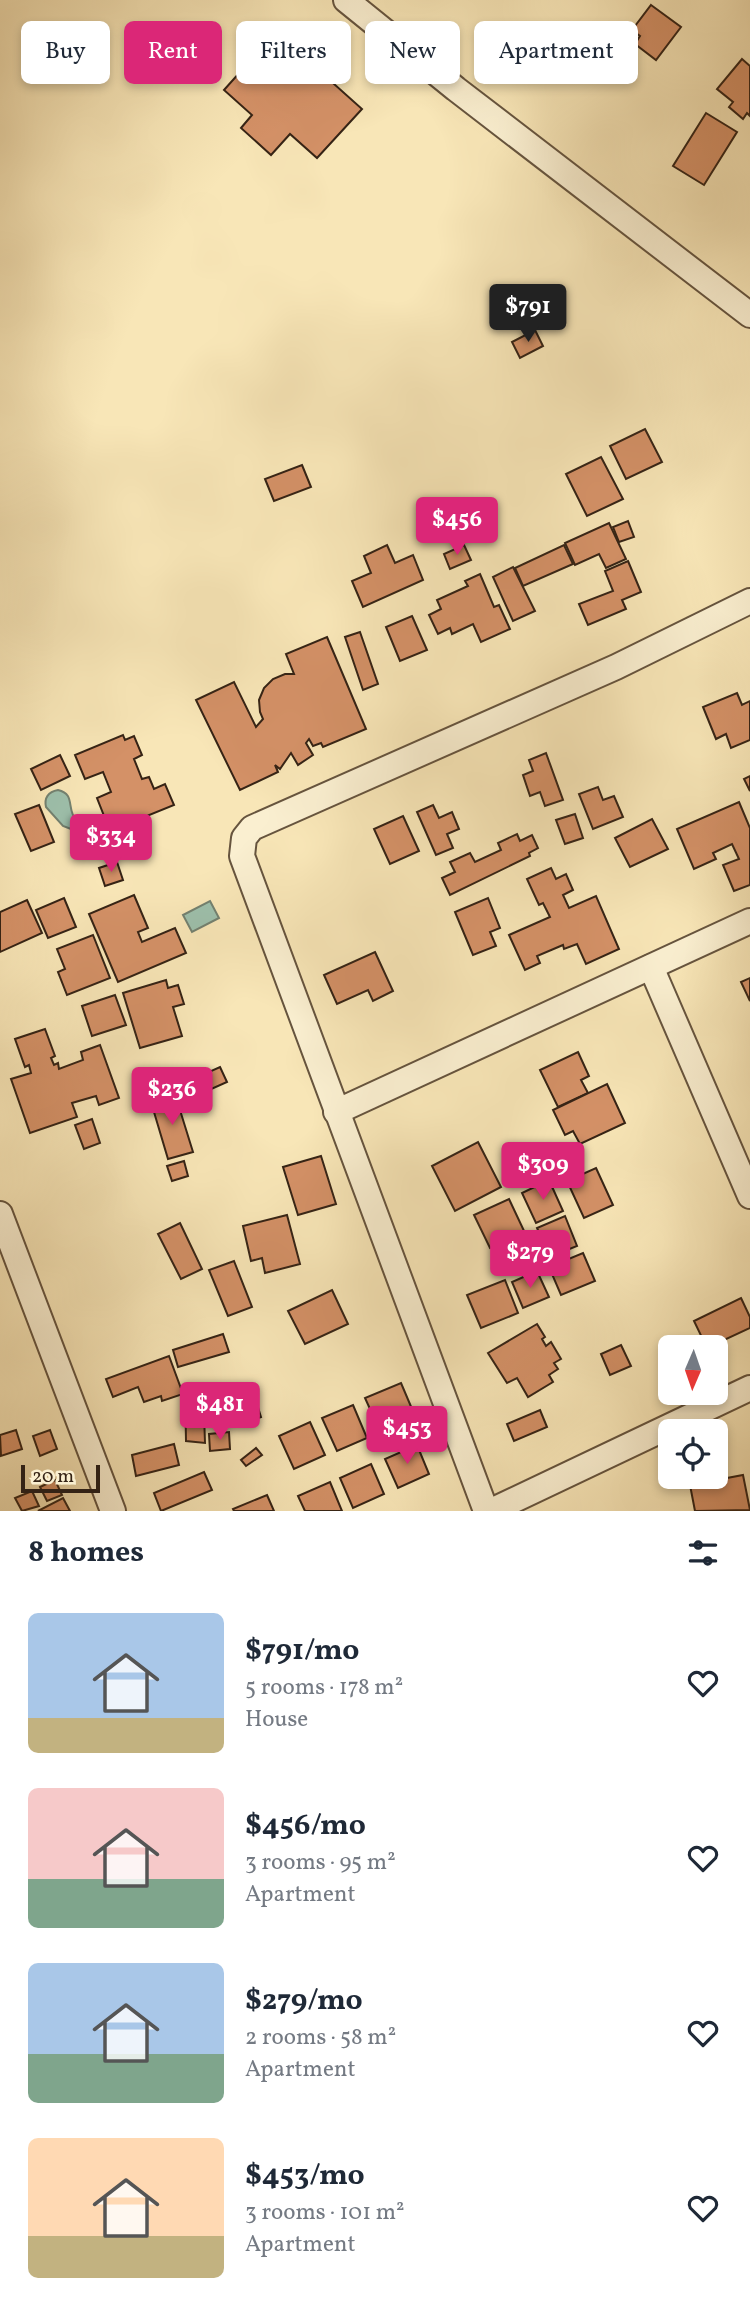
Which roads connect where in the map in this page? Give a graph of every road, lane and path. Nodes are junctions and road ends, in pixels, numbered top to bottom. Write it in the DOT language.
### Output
graph roads {
  1 [pos="346,0"];
  2 [pos="750,315"];
  3 [pos="750,601"];
  4 [pos="750,921"];
  5 [pos="651,967"];
  6 [pos="336,1112"];
  7 [pos="750,1196"];
  8 [pos="0,1214"];
  9 [pos="750,1388"];
  10 [pos="113,1511"];
  11 [pos="489,1511"];
  1 -- 2 [label="street"];
  3 -- 6 [label="street"];
  4 -- 5 [label="street"];
  5 -- 6 [label="street"];
  5 -- 7 [label="street"];
  6 -- 11 [label="street"];
  8 -- 10 [label="street"];
  9 -- 11 [label="street"];
}
